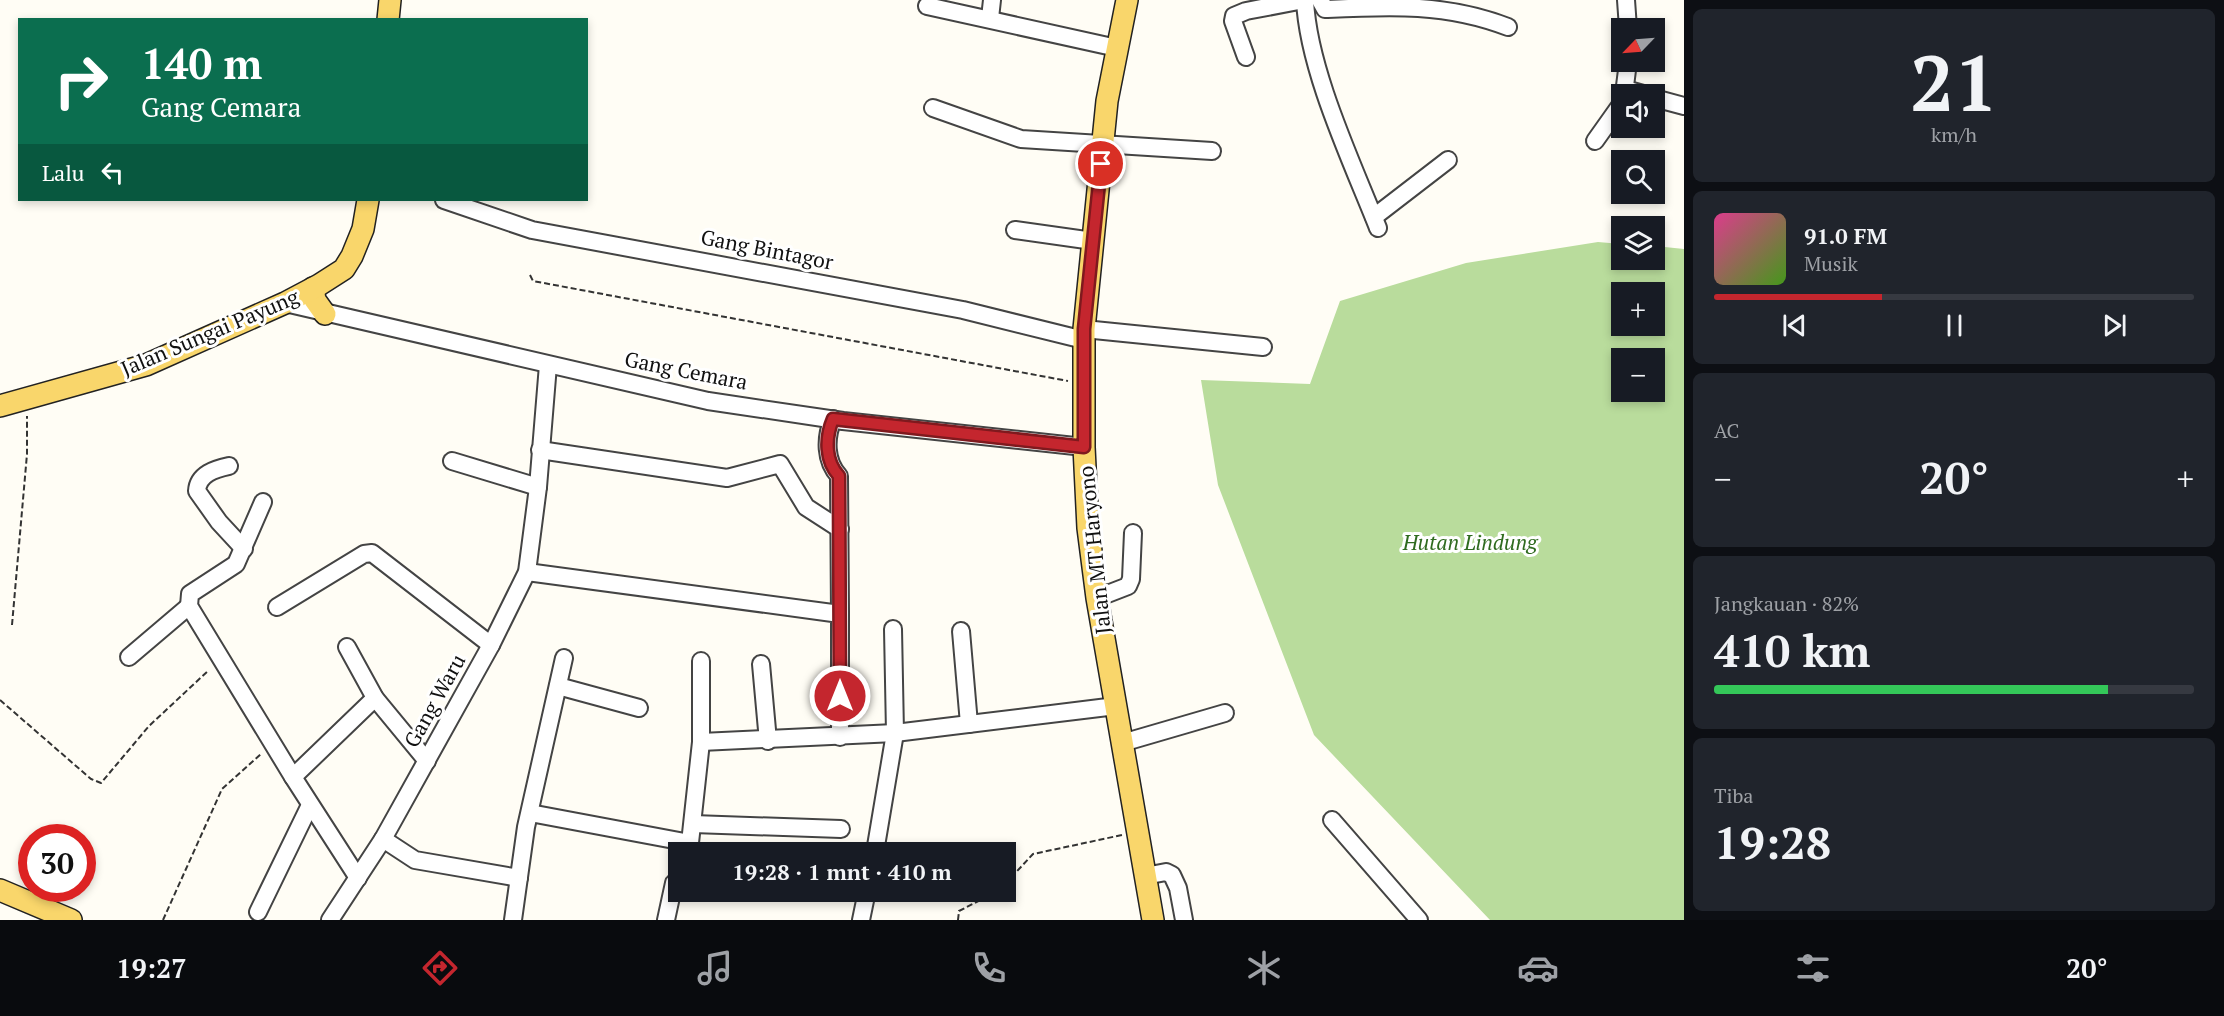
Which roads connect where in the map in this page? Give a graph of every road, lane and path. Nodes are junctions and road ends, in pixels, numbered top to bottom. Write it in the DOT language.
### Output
graph roads {
  1 [pos="390,0"];
  2 [pos="992,0"];
  3 [pos="1126,0"];
  4 [pos="1304,0"];
  5 [pos="1320,0"];
  6 [pos="1626,0"];
  7 [pos="927,6"];
  8 [pos="388,18"];
  9 [pos="990,18"];
  10 [pos="1627,18"];
  11 [pos="1508,27"];
  12 [pos="1116,48"];
  13 [pos="1246,57"];
  14 [pos="1665,101"];
  15 [pos="1684,106"];
  16 [pos="933,108"];
  17 [pos="1611,115"];
  18 [pos="1595,141"];
  19 [pos="1102,145"];
  20 [pos="1212,151"];
  21 [pos="1448,160"];
  22 [pos="368,201"];
  23 [pos="447,201"];
  24 [pos="1015,230"];
  25 [pos="1093,242"];
  26 [pos="530,275"];
  27 [pos="313,288"];
  28 [pos="285,303"];
  29 [pos="325,314"];
  30 [pos="1084,335"];
  31 [pos="1263,347"];
  32 [pos="548,364"];
  33 [pos="1082,384"];
  34 [pos="27,397"];
  35 [pos="0,406"];
  36 [pos="833,419"];
  37 [pos="1084,447"];
  38 [pos="540,450"];
  39 [pos="452,461"];
  40 [pos="230,466"];
  41 [pos="538,487"];
  42 [pos="263,502"];
  43 [pos="840,529"];
  44 [pos="1133,533"];
  45 [pos="244,549"];
  46 [pos="527,572"];
  47 [pos="1097,598"];
  48 [pos="189,606"];
  49 [pos="277,607"];
  50 [pos="840,614"];
  51 [pos="12,625"];
  52 [pos="893,629"];
  53 [pos="961,631"];
  54 [pos="491,645"];
  55 [pos="347,647"];
  56 [pos="129,657"];
  57 [pos="564,658"];
  58 [pos="221,660"];
  59 [pos="701,662"];
  60 [pos="761,664"];
  61 [pos="558,686"];
  62 [pos="375,698"];
  63 [pos="0,700"];
  64 [pos="1116,706"];
  65 [pos="639,708"];
  66 [pos="1225,713"];
  67 [pos="969,724"];
  68 [pos="895,733"];
  69 [pos="840,737"];
  70 [pos="768,741"];
  71 [pos="701,742"];
  72 [pos="1122,743"];
  73 [pos="273,744"];
  74 [pos="428,761"];
  75 [pos="293,777"];
  76 [pos="310,805"];
  77 [pos="530,813"];
  78 [pos="1332,820"];
  79 [pos="693,824"];
  80 [pos="841,829"];
  81 [pos="1137,831"];
  82 [pos="384,839"];
  83 [pos="668,842"];
  84 [pos="691,842"];
  85 [pos="877,842"];
  86 [pos="1016,872"];
  87 [pos="1145,876"];
  88 [pos="358,878"];
  89 [pos="519,878"];
  90 [pos="0,890"];
  91 [pos="670,902"];
  92 [pos="865,902"];
  93 [pos="977,902"];
  94 [pos="258,912"];
  95 [pos="70,920"];
  96 [pos="162,920"];
  97 [pos="330,920"];
  98 [pos="513,920"];
  99 [pos="666,920"];
  100 [pos="861,920"];
  101 [pos="958,920"];
  102 [pos="1153,920"];
  103 [pos="1184,920"];
  104 [pos="1419,920"];
  1 -- 8 [label="main road"];
  2 -- 9 [label="street"];
  3 -- 12 [label="main road, Jalan MT Haryono"];
  4 -- 13 [label="street"];
  4 -- 21 [label="street"];
  5 -- 11 [label="street"];
  6 -- 10 [label="street"];
  7 -- 9 [label="street"];
  9 -- 12 [label="street"];
  12 -- 19 [label="main road, Jalan MT Haryono"];
  14 -- 15 [label="street"];
  16 -- 19 [label="street"];
  17 -- 18 [label="street"];
  19 -- 20 [label="street"];
  19 -- 25 [label="main road, Jalan MT Haryono"];
  22 -- 27 [label="main road, Jalan Sungai Payung"];
  23 -- 30 [label="street, Gang Bintagor"];
  24 -- 25 [label="street"];
  25 -- 30 [label="main road, Jalan MT Haryono"];
  26 -- 33 [label="path"];
  27 -- 28 [label="main road, Jalan Sungai Payung"];
  27 -- 29 [label="main road"];
  28 -- 29 [label="street, Gang Cemara"];
  28 -- 34 [label="main road, Jalan Sungai Payung"];
  29 -- 32 [label="street, Gang Cemara"];
  30 -- 31 [label="street, Gang Bintagor"];
  30 -- 33 [label="main road, Jalan MT Haryono"];
  32 -- 36 [label="street, Gang Cemara"];
  32 -- 38 [label="street"];
  33 -- 37 [label="main road, Jalan MT Haryono"];
  34 -- 35 [label="main road, Jalan Sungai Payung"];
  34 -- 51 [label="path"];
  36 -- 37 [label="street, Gang Cemara"];
  36 -- 43 [label="street"];
  37 -- 47 [label="main road, Jalan MT Haryono"];
  38 -- 41 [label="street, Gang Waru"];
  38 -- 43 [label="street"];
  39 -- 41 [label="street"];
  40 -- 45 [label="street"];
  41 -- 46 [label="street, Gang Waru"];
  42 -- 45 [label="street"];
  43 -- 50 [label="street"];
  44 -- 47 [label="street"];
  45 -- 48 [label="street"];
  46 -- 50 [label="street"];
  46 -- 54 [label="street, Gang Waru"];
  47 -- 64 [label="main road, Jalan MT Haryono"];
  48 -- 56 [label="street"];
  48 -- 58 [label="street"];
  49 -- 54 [label="street"];
  50 -- 69 [label="street"];
  52 -- 68 [label="street"];
  53 -- 67 [label="street"];
  54 -- 74 [label="street, Gang Waru"];
  55 -- 62 [label="street"];
  57 -- 61 [label="street"];
  58 -- 63 [label="path"];
  58 -- 73 [label="street"];
  59 -- 71 [label="street"];
  60 -- 70 [label="street"];
  61 -- 65 [label="street"];
  61 -- 77 [label="street"];
  62 -- 74 [label="street"];
  62 -- 75 [label="street"];
  64 -- 67 [label="street"];
  64 -- 72 [label="main road, Jalan MT Haryono"];
  66 -- 72 [label="street"];
  67 -- 68 [label="street"];
  68 -- 69 [label="street"];
  68 -- 85 [label="street"];
  69 -- 70 [label="street"];
  70 -- 71 [label="street"];
  71 -- 79 [label="street"];
  72 -- 81 [label="main road, Jalan MT Haryono"];
  73 -- 75 [label="street"];
  73 -- 96 [label="path"];
  74 -- 82 [label="street, Gang Waru"];
  75 -- 76 [label="street"];
  76 -- 88 [label="street"];
  76 -- 94 [label="street"];
  77 -- 83 [label="street"];
  77 -- 89 [label="street"];
  78 -- 104 [label="street"];
  79 -- 80 [label="street"];
  79 -- 84 [label="street"];
  81 -- 86 [label="path"];
  81 -- 87 [label="main road, Jalan MT Haryono"];
  82 -- 88 [label="street, Gang Waru"];
  82 -- 89 [label="street"];
  87 -- 102 [label="main road, Jalan MT Haryono"];
  87 -- 103 [label="street"];
  88 -- 97 [label="street, Gang Waru"];
  89 -- 98 [label="street"];
  90 -- 95 [label="main road"];
  91 -- 99 [label="street"];
  92 -- 100 [label="street"];
  93 -- 101 [label="path"];
}
